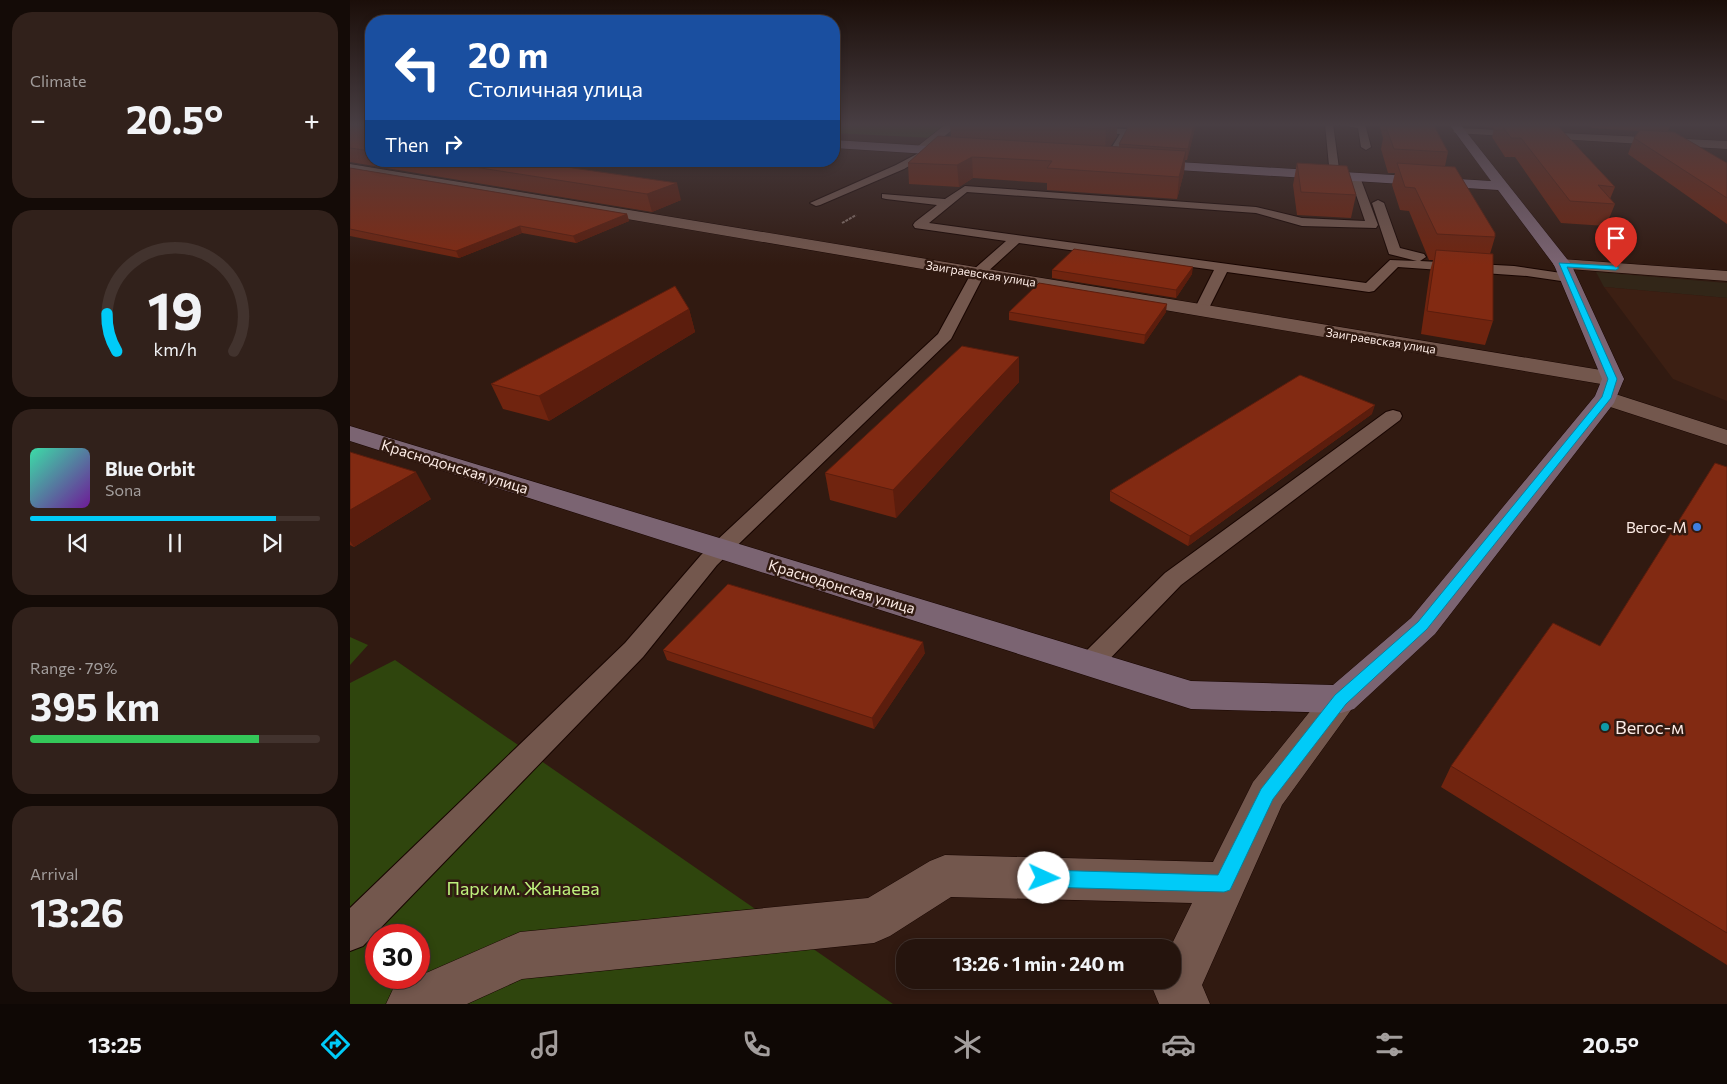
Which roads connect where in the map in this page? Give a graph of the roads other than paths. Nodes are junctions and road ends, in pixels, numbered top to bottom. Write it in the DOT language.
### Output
graph roads {
  1 [pos="367,171"];
  2 [pos="893,171"];
  3 [pos="1254,171"];
  4 [pos="1334,171"];
  5 [pos="1490,171"];
  6 [pos="1334,176"];
  7 [pos="1355,177"];
  8 [pos="1369,178"];
  9 [pos="1502,186"];
  10 [pos="886,196"];
  11 [pos="816,203"];
  12 [pos="948,203"];
  13 [pos="1016,239"];
  14 [pos="1222,268"];
  15 [pos="1565,271"];
  16 [pos="978,272"];
  17 [pos="1526,272"];
  18 [pos="1727,276"];
  19 [pos="1201,310"];
  20 [pos="1610,388"];
  21 [pos="1393,416"];
  22 [pos="350,433"];
  23 [pos="1727,438"];
  24 [pos="722,549"];
  25 [pos="1090,663"];
  26 [pos="1341,699"];
  27 [pos="1224,884"];
  28 [pos="350,933"];
  29 [pos="411,1004"];
  30 [pos="1185,1004"];
  1 -- 16 [label="street, Заиграевская улица"];
  2 -- 11 [label="lane"];
  3 -- 6 [label="street"];
  4 -- 6 [label="lane"];
  5 -- 9 [label="street"];
  6 -- 7 [label="street"];
  7 -- 8 [label="street"];
  7 -- 12 [label="lane"];
  8 -- 9 [label="street"];
  8 -- 17 [label="lane"];
  9 -- 15 [label="street"];
  10 -- 12 [label="lane"];
  12 -- 13 [label="lane"];
  13 -- 14 [label="lane"];
  13 -- 16 [label="lane"];
  14 -- 17 [label="lane"];
  14 -- 19 [label="lane"];
  15 -- 17 [label="lane"];
  15 -- 18 [label="street"];
  15 -- 20 [label="street"];
  16 -- 19 [label="street, Заиграевская улица"];
  16 -- 24 [label="lane"];
  19 -- 20 [label="street, Заиграевская улица"];
  20 -- 23 [label="street, Заиграевская улица"];
  20 -- 26 [label="street"];
  21 -- 25 [label="lane"];
  22 -- 24 [label="street, Краснодонская улица"];
  24 -- 25 [label="street, Краснодонская улица"];
  24 -- 28 [label="lane"];
  25 -- 26 [label="street, Краснодонская улица"];
  26 -- 27 [label="street"];
  27 -- 29 [label="street"];
  27 -- 30 [label="street"];
}
